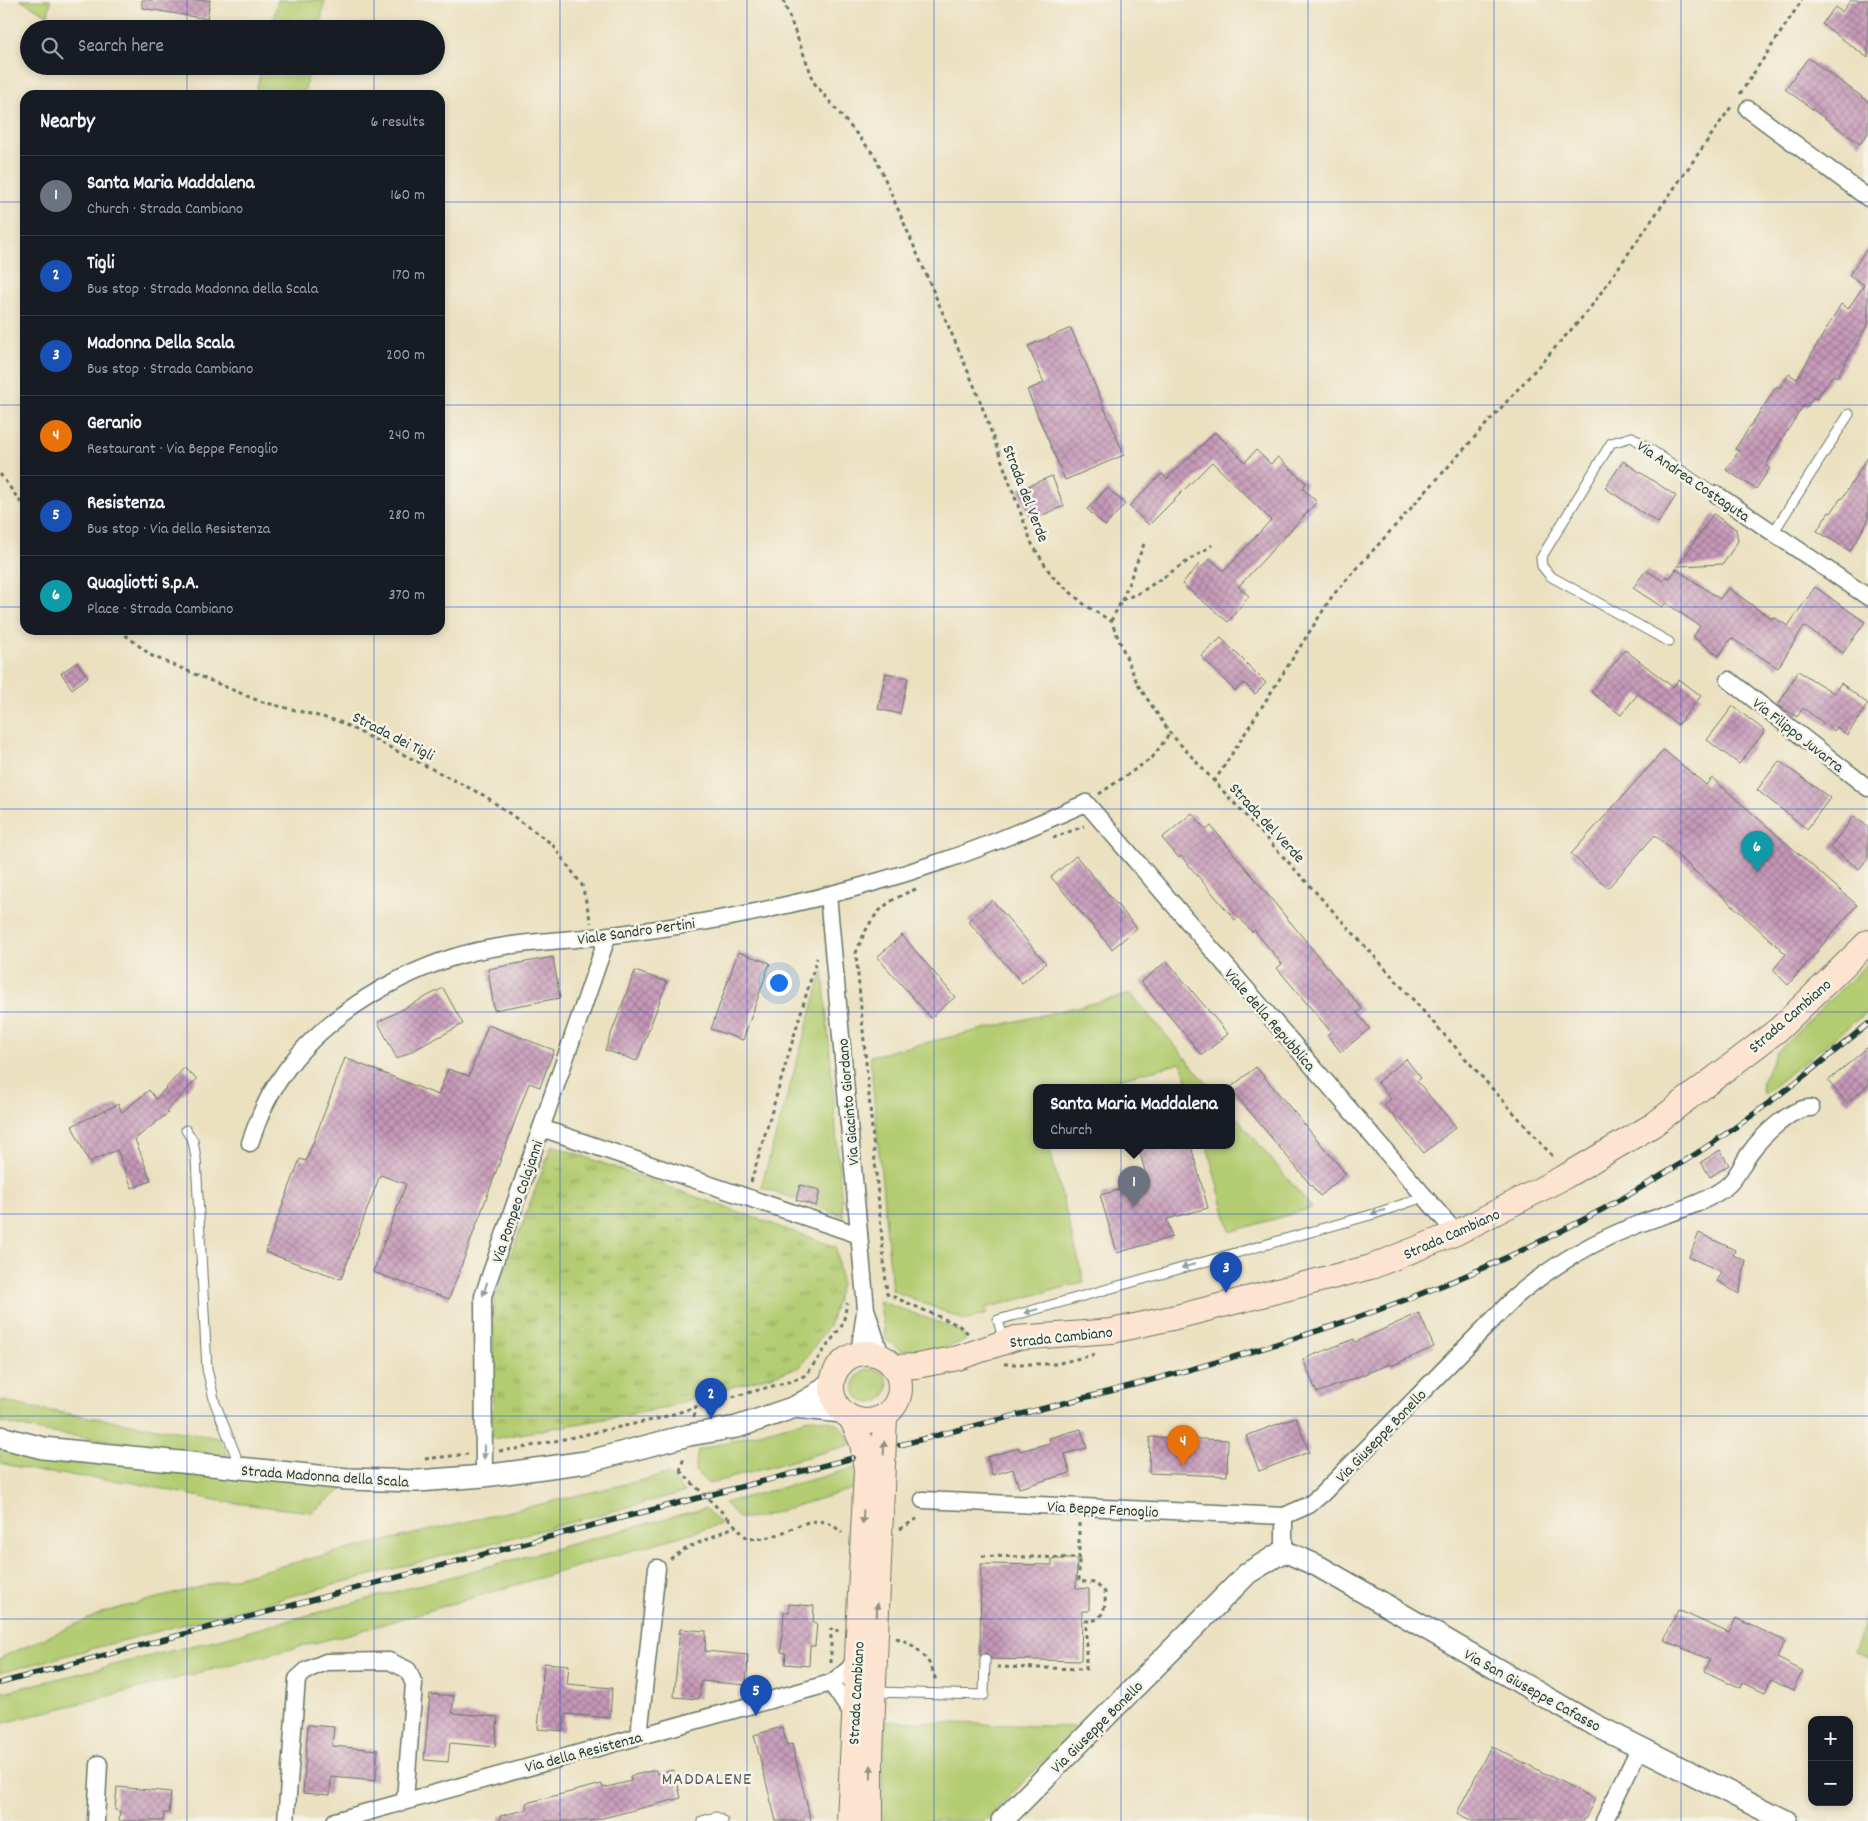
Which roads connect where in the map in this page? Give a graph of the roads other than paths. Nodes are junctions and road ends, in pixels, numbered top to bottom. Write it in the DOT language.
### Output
graph roads {
  1 [pos="1740,103"];
  2 [pos="1868,198"];
  3 [pos="1849,414"];
  4 [pos="1716,494"];
  5 [pos="1773,533"];
  6 [pos="1868,597"];
  7 [pos="1669,642"];
  8 [pos="1729,680"];
  9 [pos="1868,788"];
  10 [pos="1086,803"];
  11 [pos="828,895"];
  12 [pos="601,936"];
  13 [pos="1868,942"];
  14 [pos="1811,1108"];
  15 [pos="541,1128"];
  16 [pos="186,1130"];
  17 [pos="250,1143"];
  18 [pos="1424,1197"];
  19 [pos="1456,1233"];
  20 [pos="859,1235"];
  21 [pos="866,1309"];
  22 [pos="1004,1342"];
  23 [pos="958,1358"];
  24 [pos="878,1359"];
  25 [pos="832,1381"];
  26 [pos="900,1393"];
  27 [pos="795,1407"];
  28 [pos="847,1415"];
  29 [pos="885,1416"];
  30 [pos="0,1437"];
  31 [pos="241,1469"];
  32 [pos="484,1476"];
  33 [pos="923,1500"];
  34 [pos="1284,1516"];
  35 [pos="1284,1551"];
  36 [pos="657,1568"];
  37 [pos="841,1662"];
  38 [pos="985,1663"];
  39 [pos="831,1683"];
  40 [pos="874,1692"];
  41 [pos="854,1717"];
  42 [pos="638,1736"];
  43 [pos="1640,1748"];
  44 [pos="99,1764"];
  45 [pos="405,1800"];
  46 [pos="362,1818"];
  47 [pos="96,1821"];
  48 [pos="286,1821"];
  49 [pos="335,1821"];
  50 [pos="702,1821"];
  51 [pos="722,1821"];
  52 [pos="849,1821"];
  53 [pos="871,1821"];
  54 [pos="1002,1821"];
  55 [pos="1604,1821"];
  56 [pos="1786,1821"];
  1 -- 2 [label="street"];
  3 -- 5 [label="lane"];
  4 -- 5 [label="street, Via Andrea Costaguta"];
  4 -- 7 [label="lane, Via Andrea Costaguta"];
  5 -- 6 [label="street, Via Andrea Costaguta"];
  8 -- 9 [label="street, Via Filippo Juvarra"];
  10 -- 11 [label="street, Viale Sandro Pertini"];
  10 -- 18 [label="street, Viale della Repubblica"];
  11 -- 12 [label="street, Viale Sandro Pertini"];
  11 -- 20 [label="street, Via Giacinto Giordano"];
  12 -- 15 [label="street, Via Pompeo Colajanni"];
  12 -- 17 [label="street, Viale Sandro Pertini"];
  13 -- 19 [label="main road, Strada Cambiano"];
  14 -- 34 [label="street, Via Giuseppe Bonello"];
  15 -- 20 [label="street"];
  15 -- 32 [label="street, Via Pompeo Colajanni, one-way"];
  16 -- 31 [label="lane"];
  18 -- 19 [label="street, Viale della Repubblica"];
  18 -- 22 [label="lane, one-way"];
  19 -- 22 [label="main road, Strada Cambiano"];
  20 -- 21 [label="street, Via Giacinto Giordano"];
  21 -- 24 [label="street"];
  21 -- 24 [label="street"];
  22 -- 23 [label="main road, Strada Cambiano"];
  23 -- 24 [label="main road, Strada Cambiano"];
  23 -- 26 [label="main road, Strada Cambiano"];
  24 -- 25 [label="main road"];
  24 -- 26 [label="main road"];
  25 -- 27 [label="street"];
  25 -- 28 [label="main road"];
  26 -- 29 [label="main road"];
  27 -- 28 [label="street"];
  27 -- 32 [label="street, Strada Madonna della Scala"];
  28 -- 29 [label="main road"];
  28 -- 37 [label="main road, Strada Cambiano, one-way"];
  40 -- 29 [label="main road, Strada Cambiano, one-way"];
  30 -- 31 [label="street, Strada Madonna della Scala"];
  31 -- 32 [label="street, Strada Madonna della Scala"];
  33 -- 34 [label="street, Via Beppe Fenoglio"];
  34 -- 35 [label="street"];
  35 -- 43 [label="street, Via San Giuseppe Cafasso"];
  35 -- 54 [label="street, Via Giuseppe Bonello"];
  36 -- 42 [label="street"];
  37 -- 39 [label="street, Via della Resistenza"];
  37 -- 41 [label="main road, Strada Cambiano"];
  38 -- 40 [label="lane"];
  39 -- 41 [label="street"];
  39 -- 42 [label="street, Via della Resistenza"];
  53 -- 40 [label="main road, Strada Cambiano, one-way"];
  41 -- 52 [label="main road, Strada Cambiano"];
  42 -- 45 [label="street, Via della Resistenza"];
  43 -- 55 [label="street"];
  43 -- 56 [label="street, Via San Giuseppe Cafasso"];
  44 -- 47 [label="street"];
  45 -- 46 [label="street, Via della Resistenza"];
  45 -- 48 [label="street"];
  46 -- 49 [label="street, Via della Resistenza"];
  50 -- 51 [label="lane"];
}
